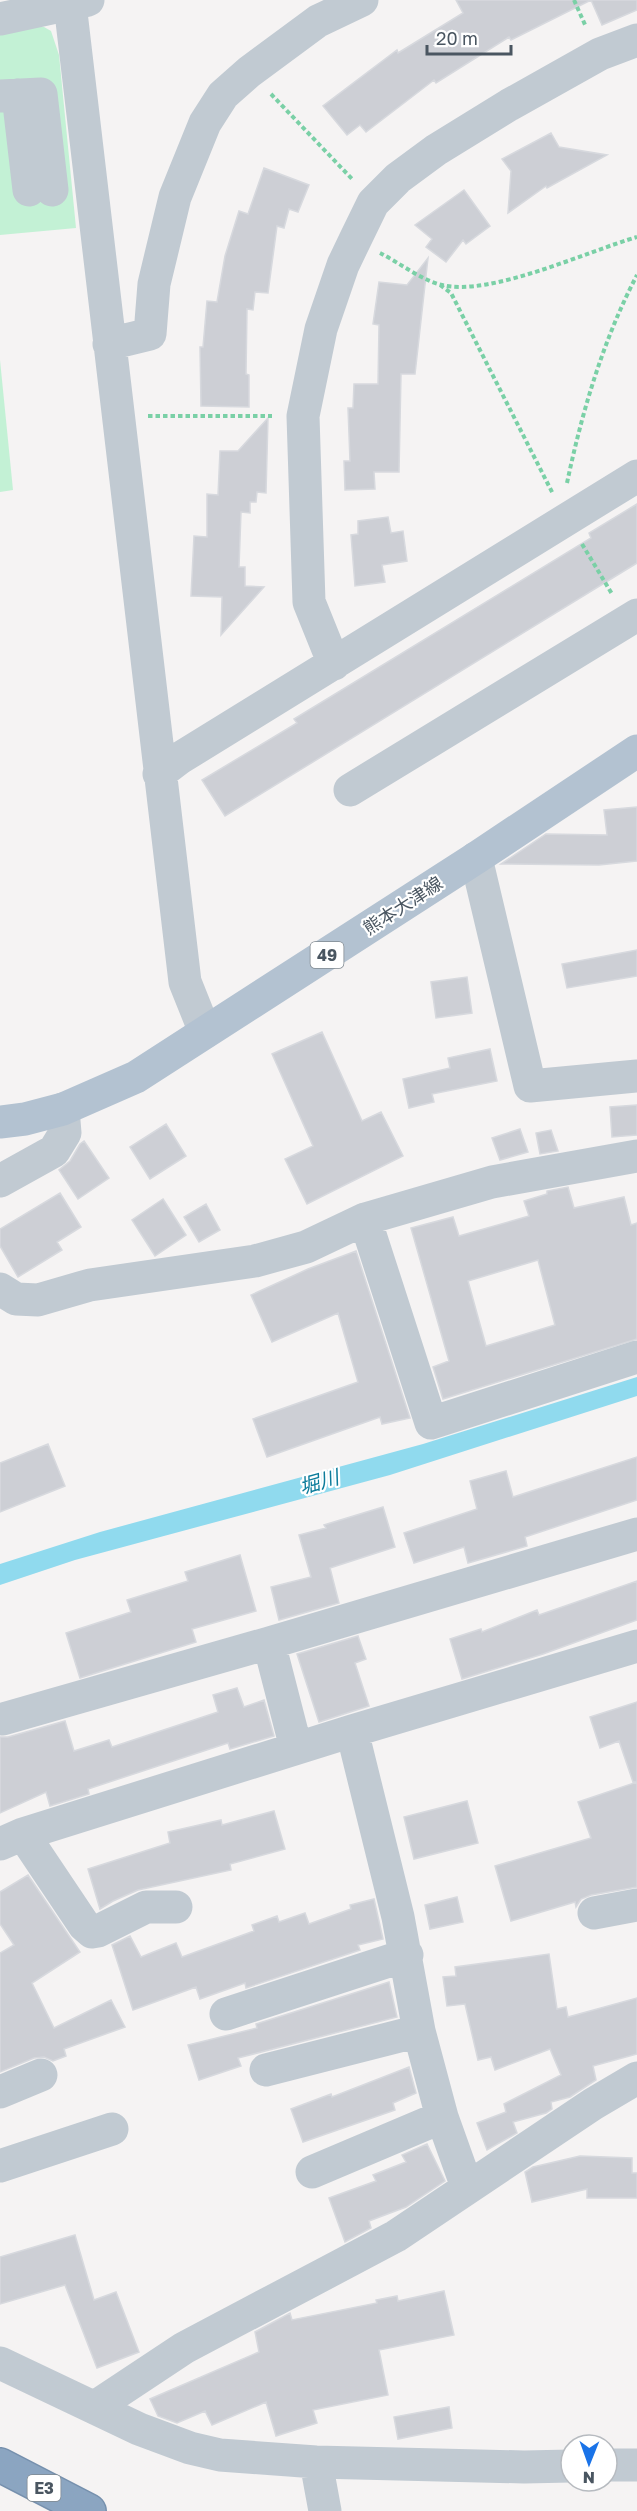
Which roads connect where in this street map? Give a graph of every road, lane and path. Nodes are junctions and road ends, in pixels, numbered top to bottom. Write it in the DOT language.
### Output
graph roads {
  1 [pos="363,0"];
  2 [pos="79,2"];
  3 [pos="0,20"];
  4 [pos="637,40"];
  5 [pos="249,72"];
  6 [pos="9,96"];
  7 [pos="40,190"];
  8 [pos="373,203"];
  9 [pos="637,237"];
  10 [pos="355,240"];
  11 [pos="637,275"];
  12 [pos="440,285"];
  13 [pos="109,344"];
  14 [pos="118,416"];
  15 [pos="303,416"];
  16 [pos="637,476"];
  17 [pos="564,515"];
  18 [pos="633,618"];
  19 [pos="334,664"];
  20 [pos="637,751"];
  21 [pos="637,767"];
  22 [pos="159,774"];
  23 [pos="602,775"];
  24 [pos="350,790"];
  25 [pos="476,858"];
  26 [pos="205,1032"];
  27 [pos="637,1076"];
  28 [pos="63,1109"];
  29 [pos="0,1122"];
  30 [pos="637,1156"];
  31 [pos="0,1181"];
  32 [pos="365,1219"];
  33 [pos="0,1289"];
  34 [pos="637,1357"];
  35 [pos="637,1534"];
  36 [pos="269,1643"];
  37 [pos="637,1646"];
  38 [pos="3,1719"];
  39 [pos="352,1731"];
  40 [pos="297,1748"];
  41 [pos="12,1839"];
  42 [pos="637,1905"];
  43 [pos="176,1907"];
  44 [pos="594,1913"];
  45 [pos="407,1955"];
  46 [pos="226,2014"];
  47 [pos="419,2031"];
  48 [pos="266,2070"];
  49 [pos="41,2075"];
  50 [pos="637,2078"];
  51 [pos="0,2092"];
  52 [pos="442,2117"];
  53 [pos="112,2129"];
  54 [pos="0,2166"];
  55 [pos="312,2172"];
  56 [pos="466,2187"];
  57 [pos="0,2363"];
  58 [pos="95,2407"];
  59 [pos="316,2462"];
  60 [pos="0,2465"];
  61 [pos="619,2465"];
  62 [pos="637,2465"];
  63 [pos="559,2466"];
  64 [pos="89,2511"];
  65 [pos="326,2511"];
  1 -- 5 [label="street"];
  2 -- 3 [label="street"];
  2 -- 13 [label="street"];
  4 -- 8 [label="street"];
  5 -- 8 [label="path"];
  5 -- 13 [label="street"];
  6 -- 7 [label="street"];
  8 -- 10 [label="street"];
  9 -- 12 [label="path"];
  10 -- 12 [label="path"];
  10 -- 15 [label="street"];
  11 -- 17 [label="path"];
  12 -- 17 [label="path"];
  13 -- 14 [label="street"];
  14 -- 15 [label="path"];
  14 -- 22 [label="street"];
  15 -- 19 [label="street"];
  16 -- 17 [label="street"];
  17 -- 18 [label="path"];
  17 -- 19 [label="street"];
  18 -- 24 [label="street"];
  19 -- 22 [label="street"];
  20 -- 23 [label="main road, 熊本大津線 / 49"];
  21 -- 23 [label="street"];
  22 -- 26 [label="street"];
  23 -- 25 [label="main road, 熊本大津線 / 49"];
  25 -- 26 [label="main road, 熊本大津線 / 49"];
  25 -- 27 [label="street"];
  26 -- 28 [label="main road, 熊本大津線 / 49"];
  28 -- 29 [label="main road, 熊本大津線 / 49"];
  28 -- 31 [label="street"];
  30 -- 32 [label="street"];
  32 -- 33 [label="street"];
  32 -- 34 [label="street"];
  35 -- 36 [label="street"];
  36 -- 38 [label="street"];
  36 -- 40 [label="street"];
  37 -- 39 [label="street"];
  39 -- 40 [label="street"];
  39 -- 45 [label="street"];
  40 -- 41 [label="street"];
  41 -- 43 [label="street"];
  42 -- 44 [label="street"];
  45 -- 46 [label="street"];
  45 -- 47 [label="street"];
  47 -- 48 [label="street"];
  47 -- 52 [label="street"];
  49 -- 51 [label="street"];
  50 -- 56 [label="street"];
  52 -- 55 [label="street"];
  52 -- 56 [label="street"];
  53 -- 54 [label="street"];
  56 -- 58 [label="street"];
  57 -- 58 [label="street"];
  58 -- 59 [label="street"];
  59 -- 63 [label="street"];
  59 -- 65 [label="street"];
  60 -- 64 [label="highway, E3"];
  61 -- 62 [label="street"];
}
